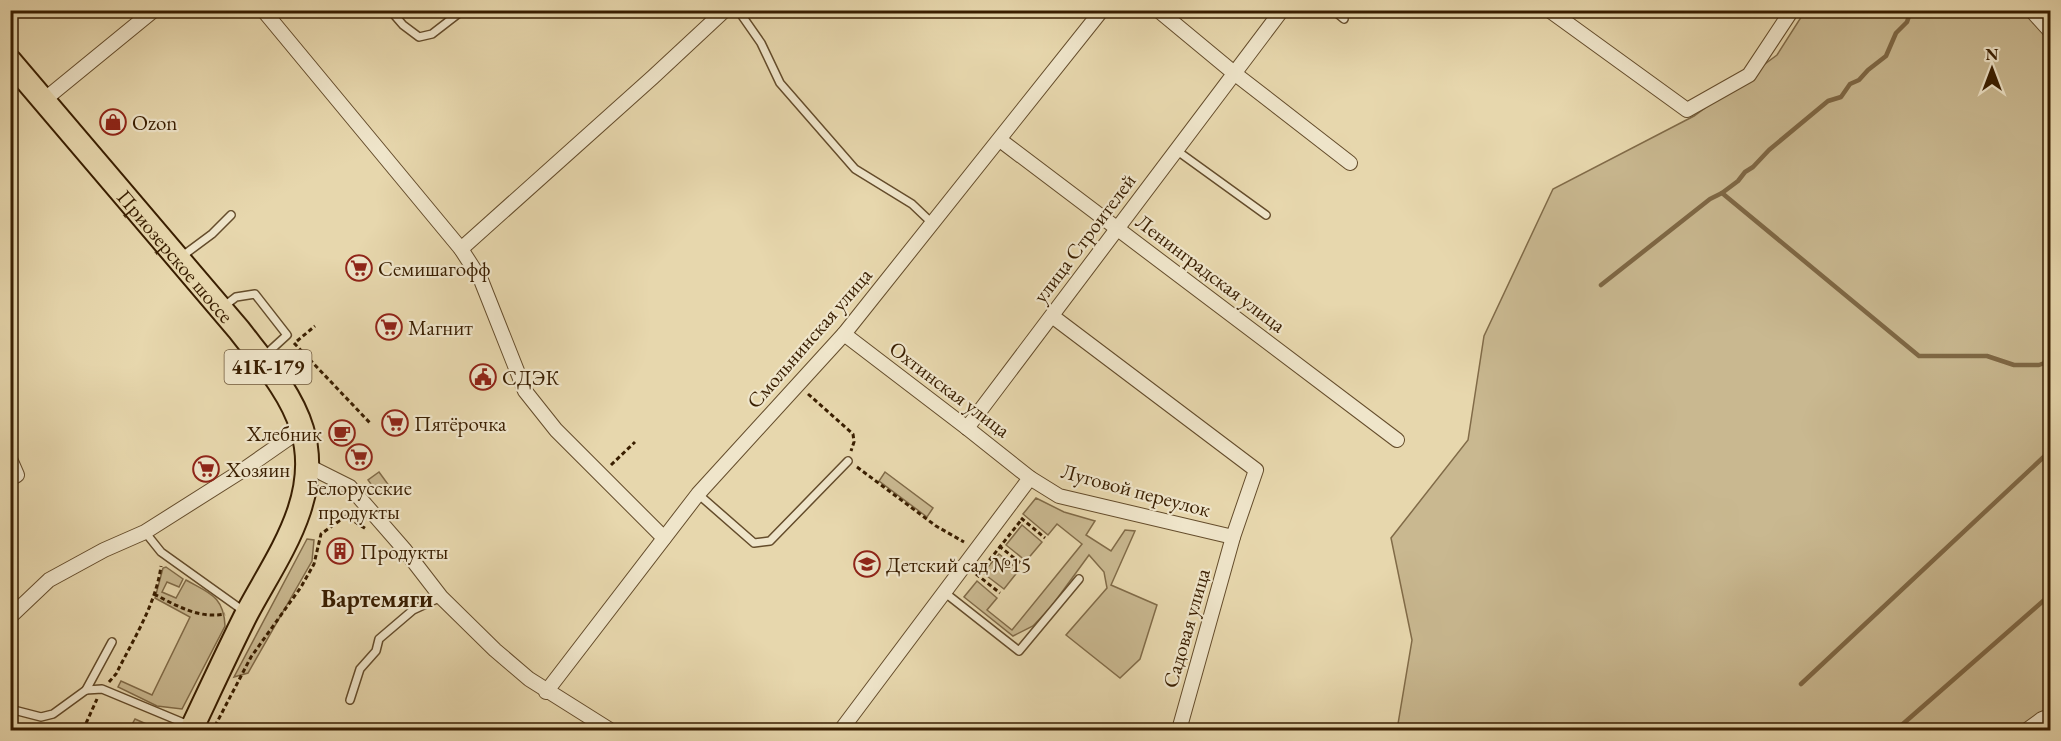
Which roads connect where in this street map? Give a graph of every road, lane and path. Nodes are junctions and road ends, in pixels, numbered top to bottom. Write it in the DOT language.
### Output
graph roads {
  1 [pos="154,10"];
  2 [pos="262,10"];
  3 [pos="390,10"];
  4 [pos="463,10"];
  5 [pos="725,10"];
  6 [pos="738,10"];
  7 [pos="1102,10"];
  8 [pos="1158,10"];
  9 [pos="1282,10"];
  10 [pos="1333,10"];
  11 [pos="1549,10"];
  12 [pos="1792,10"];
  13 [pos="2031,10"];
  14 [pos="1344,19"];
  15 [pos="2050,31"];
  16 [pos="10,61"];
  17 [pos="1234,73"];
  18 [pos="44,100"];
  19 [pos="1000,140"];
  20 [pos="1176,150"];
  21 [pos="1350,163"];
  22 [pos="231,215"];
  23 [pos="1266,215"];
  24 [pos="933,224"];
  25 [pos="1117,230"];
  26 [pos="461,249"];
  27 [pos="179,258"];
  28 [pos="220,309"];
  29 [pos="1052,316"];
  30 [pos="844,334"];
  31 [pos="287,335"];
  32 [pos="261,358"];
  33 [pos="799,385"];
  34 [pos="371,424"];
  35 [pos="967,428"];
  36 [pos="302,429"];
  37 [pos="1396,440"];
  38 [pos="635,442"];
  39 [pos="10,459"];
  40 [pos="848,461"];
  41 [pos="308,466"];
  42 [pos="600,475"];
  43 [pos="14,477"];
  44 [pos="1030,478"];
  45 [pos="698,494"];
  46 [pos="1007,508"];
  47 [pos="1022,519"];
  48 [pos="366,529"];
  49 [pos="145,532"];
  50 [pos="986,536"];
  51 [pos="1233,537"];
  52 [pos="664,538"];
  53 [pos="1045,538"];
  54 [pos="1000,547"];
  55 [pos="976,550"];
  56 [pos="161,552"];
  57 [pos="965,565"];
  58 [pos="1023,565"];
  59 [pos="977,575"];
  60 [pos="1079,579"];
  61 [pos="944,592"];
  62 [pos="1000,593"];
  63 [pos="154,594"];
  64 [pos="441,597"];
  65 [pos="245,612"];
  66 [pos="10,617"];
  67 [pos="112,642"];
  68 [pos="102,689"];
  69 [pos="86,690"];
  70 [pos="546,692"];
  71 [pos="350,700"];
  72 [pos="10,709"];
  73 [pos="2050,716"];
  74 [pos="199,729"];
  75 [pos="83,730"];
  76 [pos="610,730"];
  77 [pos="841,730"];
  78 [pos="1179,730"];
  79 [pos="2027,730"];
  1 -- 18 [label="street"];
  2 -- 26 [label="street"];
  3 -- 4 [label="lane"];
  5 -- 26 [label="street"];
  6 -- 24 [label="lane"];
  7 -- 19 [label="street, Смольнинская улица"];
  8 -- 17 [label="street"];
  9 -- 17 [label="street, улица Строителей"];
  10 -- 14 [label="lane"];
  11 -- 12 [label="street"];
  13 -- 15 [label="street"];
  16 -- 18 [label="main road, Приозерское шоссе / 41К-179"];
  17 -- 20 [label="street, улица Строителей"];
  17 -- 21 [label="street"];
  18 -- 27 [label="main road, Приозерское шоссе / 41К-179"];
  19 -- 24 [label="street, Смольнинская улица"];
  19 -- 25 [label="street, Ленинградская улица"];
  20 -- 23 [label="lane"];
  20 -- 25 [label="street, улица Строителей"];
  22 -- 27 [label="lane"];
  24 -- 30 [label="street, Смольнинская улица"];
  25 -- 29 [label="street, улица Строителей"];
  25 -- 37 [label="street, Ленинградская улица"];
  26 -- 42 [label="street"];
  27 -- 28 [label="main road, Приозерское шоссе / 41К-179"];
  28 -- 31 [label="lane"];
  28 -- 32 [label="main road, Приозерское шоссе / 41К-179"];
  29 -- 35 [label="street, улица Строителей"];
  29 -- 51 [label="street, Садовая улица"];
  30 -- 33 [label="street, Смольнинская улица"];
  30 -- 35 [label="street, Охтинская улица"];
  31 -- 32 [label="lane"];
  31 -- 34 [label="path"];
  32 -- 36 [label="main road, Приозерское шоссе / 41К-179"];
  33 -- 40 [label="path"];
  33 -- 45 [label="street, Смольнинская улица"];
  35 -- 44 [label="street, Охтинская улица"];
  36 -- 41 [label="main road, Приозерское шоссе / 41К-179"];
  36 -- 49 [label="street"];
  38 -- 42 [label="path"];
  39 -- 43 [label="street"];
  40 -- 45 [label="lane"];
  40 -- 55 [label="path"];
  41 -- 64 [label="street"];
  41 -- 65 [label="main road, Приозерское шоссе / 41К-179"];
  42 -- 52 [label="street"];
  44 -- 46 [label="street"];
  44 -- 51 [label="street, Луговой переулок"];
  45 -- 52 [label="street, Смольнинская улица"];
  46 -- 47 [label="path"];
  46 -- 50 [label="street"];
  47 -- 53 [label="path"];
  47 -- 54 [label="path"];
  48 -- 74 [label="path"];
  49 -- 56 [label="lane"];
  49 -- 66 [label="street"];
  50 -- 54 [label="path"];
  50 -- 55 [label="street"];
  51 -- 78 [label="street, Садовая улица"];
  52 -- 70 [label="street, Смольнинская улица"];
  54 -- 58 [label="path"];
  54 -- 59 [label="path"];
  55 -- 57 [label="street"];
  56 -- 63 [label="path"];
  56 -- 65 [label="lane"];
  57 -- 59 [label="path"];
  57 -- 61 [label="street"];
  59 -- 62 [label="path"];
  60 -- 61 [label="lane"];
  61 -- 77 [label="street"];
  63 -- 65 [label="path"];
  63 -- 68 [label="path"];
  64 -- 70 [label="street"];
  64 -- 71 [label="lane"];
  65 -- 74 [label="main road, Приозерское шоссе / 41К-179"];
  67 -- 69 [label="lane"];
  68 -- 69 [label="lane"];
  68 -- 74 [label="lane"];
  68 -- 75 [label="path"];
  69 -- 72 [label="lane"];
  70 -- 76 [label="street"];
  73 -- 79 [label="street"];
}
